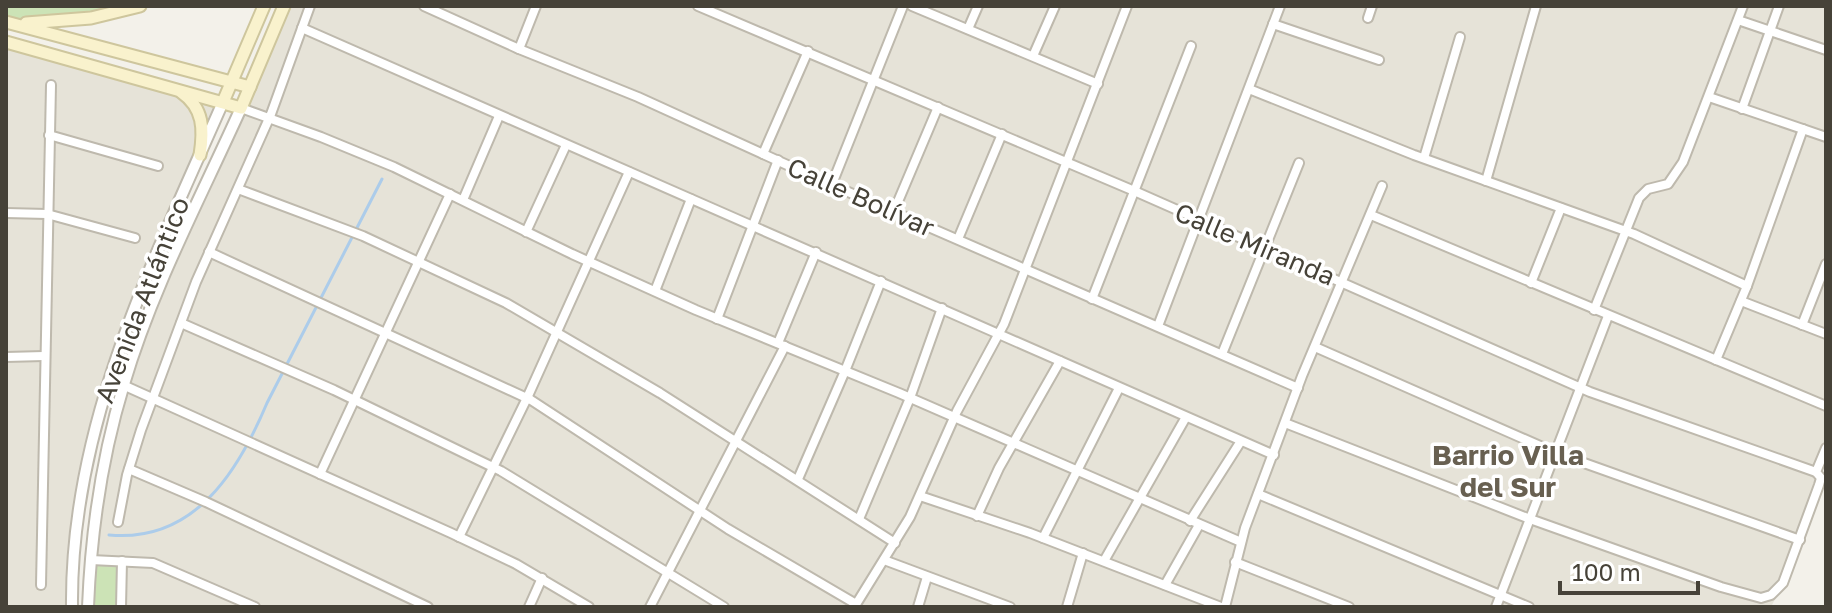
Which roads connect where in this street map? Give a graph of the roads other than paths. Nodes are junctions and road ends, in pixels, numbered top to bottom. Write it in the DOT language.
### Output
graph roads {
  1 [pos="140,6"];
  2 [pos="264,6"];
  3 [pos="284,6"];
  4 [pos="310,6"];
  5 [pos="424,6"];
  6 [pos="450,6"];
  7 [pos="536,6"];
  8 [pos="698,6"];
  9 [pos="903,6"];
  10 [pos="912,6"];
  11 [pos="978,6"];
  12 [pos="1055,6"];
  13 [pos="1127,6"];
  14 [pos="1280,6"];
  15 [pos="1372,6"];
  16 [pos="1536,6"];
  17 [pos="1743,6"];
  18 [pos="1779,6"];
  19 [pos="446,15"];
  20 [pos="1368,18"];
  21 [pos="1738,20"];
  22 [pos="6,22"];
  23 [pos="1273,24"];
  24 [pos="302,28"];
  25 [pos="968,29"];
  26 [pos="1770,30"];
  27 [pos="1460,37"];
  28 [pos="6,42"];
  29 [pos="1191,46"];
  30 [pos="519,49"];
  31 [pos="1826,50"];
  32 [pos="808,51"];
  33 [pos="1033,56"];
  34 [pos="1379,60"];
  35 [pos="873,79"];
  36 [pos="232,81"];
  37 [pos="1098,84"];
  38 [pos="51,85"];
  39 [pos="250,87"];
  40 [pos="1249,89"];
  41 [pos="177,90"];
  42 [pos="1709,97"];
  43 [pos="223,102"];
  44 [pos="938,107"];
  45 [pos="241,108"];
  46 [pos="1742,109"];
  47 [pos="499,116"];
  48 [pos="269,118"];
  49 [pos="1803,129"];
  50 [pos="1002,134"];
  51 [pos="49,135"];
  52 [pos="1826,137"];
  53 [pos="566,145"];
  54 [pos="763,154"];
  55 [pos="200,155"];
  56 [pos="1424,158"];
  57 [pos="778,160"];
  58 [pos="1067,162"];
  59 [pos="1299,163"];
  60 [pos="158,166"];
  61 [pos="629,172"];
  62 [pos="1486,181"];
  63 [pos="832,184"];
  64 [pos="1382,186"];
  65 [pos="238,189"];
  66 [pos="1132,190"];
  67 [pos="450,194"];
  68 [pos="691,199"];
  69 [pos="463,200"];
  70 [pos="1561,208"];
  71 [pos="894,211"];
  72 [pos="6,213"];
  73 [pos="47,214"];
  74 [pos="1371,215"];
  75 [pos="1200,220"];
  76 [pos="754,225"];
  77 [pos="1625,231"];
  78 [pos="526,232"];
  79 [pos="135,238"];
  80 [pos="958,239"];
  81 [pos="1265,248"];
  82 [pos="209,252"];
  83 [pos="816,252"];
  84 [pos="588,261"];
  85 [pos="419,262"];
  86 [pos="1826,264"];
  87 [pos="1026,270"];
  88 [pos="881,281"];
  89 [pos="1342,281"];
  90 [pos="1531,283"];
  91 [pos="1747,286"];
  92 [pos="655,291"];
  93 [pos="1092,299"];
  94 [pos="1741,301"];
  95 [pos="942,308"];
  96 [pos="1594,310"];
  97 [pos="1608,316"];
  98 [pos="717,319"];
  99 [pos="181,323"];
  100 [pos="1802,325"];
  101 [pos="1158,326"];
  102 [pos="558,332"];
  103 [pos="386,333"];
  104 [pos="999,333"];
  105 [pos="1826,334"];
  106 [pos="782,344"];
  107 [pos="1315,347"];
  108 [pos="1222,354"];
  109 [pos="44,356"];
  110 [pos="6,357"];
  111 [pos="1716,360"];
  112 [pos="1060,361"];
  113 [pos="845,371"];
  114 [pos="123,385"];
  115 [pos="1580,387"];
  116 [pos="1119,388"];
  117 [pos="1298,388"];
  118 [pos="153,397"];
  119 [pos="527,398"];
  120 [pos="910,398"];
  121 [pos="355,400"];
  122 [pos="1826,406"];
  123 [pos="954,417"];
  124 [pos="1186,417"];
  125 [pos="1285,423"];
  126 [pos="1241,441"];
  127 [pos="738,442"];
  128 [pos="1013,443"];
  129 [pos="1826,448"];
  130 [pos="1556,453"];
  131 [pos="1274,455"];
  132 [pos="494,467"];
  133 [pos="129,469"];
  134 [pos="1076,470"];
  135 [pos="1816,472"];
  136 [pos="320,474"];
  137 [pos="798,479"];
  138 [pos="1258,494"];
  139 [pos="920,496"];
  140 [pos="1139,498"];
  141 [pos="700,512"];
  142 [pos="977,516"];
  143 [pos="859,519"];
  144 [pos="1530,519"];
  145 [pos="118,522"];
  146 [pos="1195,523"];
  147 [pos="459,537"];
  148 [pos="1043,538"];
  149 [pos="1800,540"];
  150 [pos="1241,542"];
  151 [pos="895,543"];
  152 [pos="1083,553"];
  153 [pos="91,560"];
  154 [pos="884,560"];
  155 [pos="122,561"];
  156 [pos="1104,561"];
  157 [pos="1235,562"];
  158 [pos="668,574"];
  159 [pos="927,577"];
  160 [pos="542,578"];
  161 [pos="41,585"];
  162 [pos="1165,585"];
  163 [pos="1500,596"];
  164 [pos="855,606"];
  165 [pos="72,607"];
  166 [pos="88,607"];
  167 [pos="121,607"];
  168 [pos="255,607"];
  169 [pos="428,607"];
  170 [pos="529,607"];
  171 [pos="589,607"];
  172 [pos="650,607"];
  173 [pos="724,607"];
  174 [pos="918,607"];
  175 [pos="1010,607"];
  176 [pos="1067,607"];
  177 [pos="1223,607"];
  178 [pos="1349,607"];
  179 [pos="1496,607"];
  180 [pos="1529,607"];
  1 -- 22 [label="main road"];
  2 -- 36 [label="main road, Avenida Atlántico"];
  3 -- 39 [label="main road"];
  4 -- 24 [label="street"];
  5 -- 19 [label="street, Calle Bolívar"];
  6 -- 19 [label="street"];
  7 -- 30 [label="street"];
  8 -- 32 [label="street, Calle Miranda"];
  9 -- 35 [label="street"];
  10 -- 25 [label="street"];
  11 -- 25 [label="street"];
  12 -- 33 [label="street"];
  13 -- 37 [label="street"];
  14 -- 23 [label="street"];
  15 -- 20 [label="street"];
  16 -- 62 [label="street"];
  17 -- 21 [label="street"];
  18 -- 26 [label="street"];
  19 -- 30 [label="street, Calle Bolívar"];
  21 -- 26 [label="street"];
  21 -- 42 [label="street"];
  22 -- 36 [label="main road"];
  23 -- 34 [label="street"];
  23 -- 40 [label="street"];
  24 -- 47 [label="street"];
  24 -- 48 [label="street"];
  25 -- 33 [label="street"];
  26 -- 31 [label="street"];
  26 -- 46 [label="street"];
  27 -- 56 [label="street"];
  28 -- 41 [label="main road"];
  29 -- 66 [label="street"];
  30 -- 54 [label="street, Calle Bolívar"];
  32 -- 35 [label="street, Calle Miranda"];
  32 -- 54 [label="street"];
  33 -- 37 [label="street"];
  35 -- 44 [label="street, Calle Miranda"];
  35 -- 63 [label="street"];
  36 -- 39 [label="main road"];
  36 -- 43 [label="main road, Avenida Atlántico"];
  37 -- 58 [label="street"];
  38 -- 51 [label="street"];
  39 -- 45 [label="main road"];
  40 -- 56 [label="street"];
  40 -- 75 [label="street"];
  41 -- 43 [label="main road"];
  41 -- 55 [label="main road"];
  42 -- 46 [label="street"];
  42 -- 77 [label="street"];
  43 -- 45 [label="main road"];
  43 -- 55 [label="street, Avenida Atlántico"];
  44 -- 50 [label="street, Calle Miranda"];
  44 -- 71 [label="street"];
  45 -- 48 [label="street"];
  45 -- 114 [label="street, Avenida Atlántico"];
  46 -- 49 [label="street"];
  47 -- 53 [label="street"];
  47 -- 69 [label="street"];
  48 -- 65 [label="street"];
  48 -- 67 [label="street"];
  49 -- 52 [label="street"];
  49 -- 91 [label="street"];
  50 -- 58 [label="street, Calle Miranda"];
  50 -- 80 [label="street"];
  51 -- 60 [label="street"];
  51 -- 73 [label="street"];
  53 -- 61 [label="street"];
  53 -- 78 [label="street"];
  54 -- 57 [label="street, Calle Bolívar"];
  55 -- 165 [label="street, Avenida Atlántico"];
  56 -- 62 [label="street"];
  57 -- 63 [label="street, Calle Bolívar"];
  57 -- 76 [label="street"];
  58 -- 66 [label="street, Calle Miranda"];
  58 -- 87 [label="street"];
  59 -- 81 [label="street"];
  61 -- 68 [label="street"];
  61 -- 84 [label="street"];
  62 -- 70 [label="street"];
  63 -- 71 [label="street, Calle Bolívar"];
  64 -- 74 [label="street"];
  65 -- 82 [label="street"];
  65 -- 85 [label="street"];
  66 -- 75 [label="street, Calle Miranda"];
  66 -- 93 [label="street"];
  67 -- 69 [label="street"];
  67 -- 85 [label="street"];
  68 -- 76 [label="street"];
  68 -- 92 [label="street"];
  69 -- 78 [label="street"];
  70 -- 77 [label="street"];
  70 -- 90 [label="street"];
  71 -- 80 [label="street, Calle Bolívar"];
  72 -- 73 [label="street"];
  73 -- 79 [label="street"];
  73 -- 109 [label="street"];
  74 -- 89 [label="street"];
  74 -- 90 [label="street"];
  75 -- 81 [label="street, Calle Miranda"];
  75 -- 101 [label="street"];
  76 -- 83 [label="street"];
  76 -- 98 [label="street"];
  77 -- 91 [label="street"];
  77 -- 96 [label="street"];
  78 -- 84 [label="street"];
  80 -- 87 [label="street, Calle Bolívar"];
  81 -- 89 [label="street, Calle Miranda"];
  81 -- 108 [label="street"];
  82 -- 99 [label="street"];
  82 -- 103 [label="street"];
  83 -- 88 [label="street"];
  83 -- 106 [label="street"];
  84 -- 92 [label="street"];
  84 -- 102 [label="street"];
  85 -- 102 [label="street"];
  85 -- 103 [label="street"];
  86 -- 100 [label="street"];
  87 -- 93 [label="street, Calle Bolívar"];
  87 -- 104 [label="street"];
  88 -- 95 [label="street"];
  88 -- 113 [label="street"];
  89 -- 107 [label="street"];
  89 -- 115 [label="street, Calle Miranda"];
  90 -- 96 [label="street"];
  91 -- 94 [label="street"];
  92 -- 98 [label="street"];
  93 -- 101 [label="street, Calle Bolívar"];
  94 -- 100 [label="street"];
  94 -- 111 [label="street"];
  95 -- 104 [label="street"];
  95 -- 120 [label="street"];
  96 -- 97 [label="street"];
  97 -- 111 [label="street"];
  97 -- 115 [label="street"];
  98 -- 106 [label="street"];
  99 -- 118 [label="street"];
  99 -- 121 [label="street"];
  100 -- 105 [label="street"];
  101 -- 108 [label="street, Calle Bolívar"];
  102 -- 119 [label="street"];
  102 -- 127 [label="street"];
  103 -- 119 [label="street"];
  103 -- 121 [label="street"];
  104 -- 112 [label="street"];
  104 -- 123 [label="street"];
  106 -- 113 [label="street"];
  106 -- 127 [label="street"];
  107 -- 117 [label="street"];
  107 -- 130 [label="street"];
  108 -- 117 [label="street, Calle Bolívar"];
  109 -- 110 [label="street"];
  109 -- 161 [label="street"];
  111 -- 122 [label="street"];
  112 -- 116 [label="street"];
  112 -- 128 [label="street"];
  113 -- 120 [label="street"];
  113 -- 137 [label="street"];
  114 -- 118 [label="street"];
  114 -- 153 [label="street, Avenida Atlántico"];
  115 -- 130 [label="street"];
  115 -- 135 [label="street, Calle Miranda"];
  116 -- 124 [label="street"];
  116 -- 134 [label="street"];
  117 -- 125 [label="street"];
  118 -- 133 [label="street"];
  118 -- 136 [label="street"];
  119 -- 132 [label="street"];
  119 -- 141 [label="street"];
  120 -- 123 [label="street"];
  120 -- 143 [label="street"];
  121 -- 132 [label="street"];
  121 -- 136 [label="street"];
  123 -- 128 [label="street"];
  123 -- 139 [label="street"];
  124 -- 126 [label="street"];
  124 -- 140 [label="street"];
  125 -- 131 [label="street"];
  125 -- 144 [label="street"];
  126 -- 131 [label="street"];
  126 -- 146 [label="street"];
  127 -- 137 [label="street"];
  127 -- 141 [label="street"];
  128 -- 134 [label="street"];
  128 -- 142 [label="street"];
  129 -- 135 [label="street"];
  130 -- 144 [label="street"];
  130 -- 149 [label="street"];
  131 -- 138 [label="street"];
  132 -- 147 [label="street"];
  132 -- 158 [label="street"];
  133 -- 145 [label="street"];
  133 -- 169 [label="street"];
  134 -- 140 [label="street"];
  134 -- 148 [label="street"];
  135 -- 149 [label="street"];
  136 -- 147 [label="street"];
  137 -- 143 [label="street"];
  138 -- 150 [label="street"];
  138 -- 163 [label="street"];
  139 -- 142 [label="street"];
  139 -- 151 [label="street"];
  140 -- 146 [label="street"];
  140 -- 156 [label="street"];
  141 -- 158 [label="street"];
  141 -- 164 [label="street"];
  142 -- 148 [label="street"];
  143 -- 151 [label="street"];
  144 -- 149 [label="street"];
  144 -- 163 [label="street"];
  146 -- 150 [label="street"];
  146 -- 162 [label="street"];
  147 -- 160 [label="street"];
  148 -- 152 [label="street"];
  150 -- 157 [label="street"];
  151 -- 154 [label="street"];
  152 -- 156 [label="street"];
  152 -- 176 [label="street"];
  153 -- 155 [label="street"];
  153 -- 166 [label="street, Avenida Atlántico"];
  154 -- 159 [label="street"];
  154 -- 164 [label="street"];
  155 -- 167 [label="street"];
  155 -- 168 [label="street"];
  156 -- 162 [label="street"];
  157 -- 177 [label="street"];
  157 -- 178 [label="street"];
  158 -- 172 [label="street"];
  158 -- 173 [label="street"];
  159 -- 174 [label="street"];
  159 -- 175 [label="street"];
  160 -- 170 [label="street"];
  160 -- 171 [label="street"];
  162 -- 177 [label="street"];
  163 -- 179 [label="street"];
  163 -- 180 [label="street"];
}
